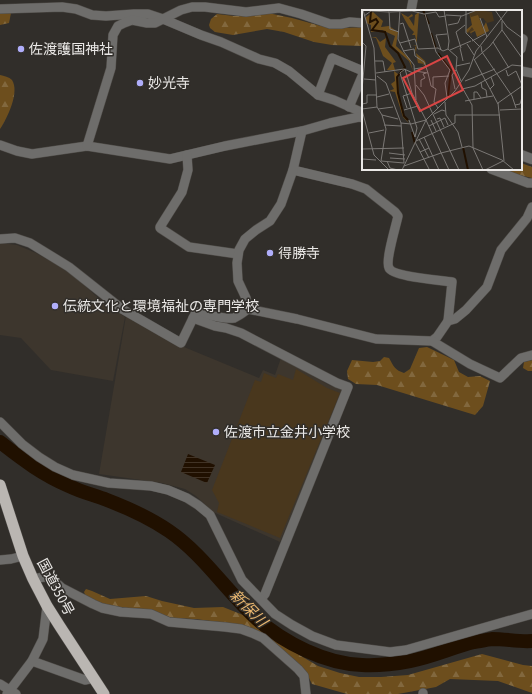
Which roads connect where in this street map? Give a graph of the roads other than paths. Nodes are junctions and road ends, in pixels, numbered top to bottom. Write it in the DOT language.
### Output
graph roads {
  1 [pos="413,0"];
  2 [pos="77,4"];
  3 [pos="280,4"];
  4 [pos="0,9"];
  5 [pos="411,10"];
  6 [pos="163,19"];
  7 [pos="362,23"];
  8 [pos="362,71"];
  9 [pos="522,71"];
  10 [pos="532,73"];
  11 [pos="362,76"];
  12 [pos="318,94"];
  13 [pos="349,107"];
  14 [pos="361,118"];
  15 [pos="302,131"];
  16 [pos="0,145"];
  17 [pos="87,146"];
  18 [pos="187,155"];
  19 [pos="522,155"];
  20 [pos="532,159"];
  21 [pos="293,170"];
  22 [pos="494,170"];
  23 [pos="532,183"];
  24 [pos="532,207"];
  25 [pos="0,238"];
  26 [pos="238,254"];
  27 [pos="248,309"];
  28 [pos="193,318"];
  29 [pos="448,321"];
  30 [pos="432,342"];
  31 [pos="532,355"];
  32 [pos="0,422"];
  33 [pos="0,485"];
  34 [pos="23,556"];
  35 [pos="0,560"];
  36 [pos="32,579"];
  37 [pos="261,599"];
  38 [pos="47,606"];
  39 [pos="532,614"];
  40 [pos="32,661"];
  41 [pos="94,678"];
  42 [pos="0,684"];
  43 [pos="11,692"];
  44 [pos="104,694"];
  45 [pos="306,694"];
  1 -- 5 [label="street"];
  2 -- 4 [label="street"];
  2 -- 6 [label="street"];
  3 -- 6 [label="street"];
  3 -- 7 [label="street"];
  6 -- 12 [label="street"];
  6 -- 17 [label="street"];
  8 -- 12 [label="street"];
  9 -- 10 [label="street"];
  11 -- 13 [label="street"];
  12 -- 13 [label="street"];
  13 -- 14 [label="street"];
  14 -- 15 [label="street"];
  15 -- 18 [label="street"];
  15 -- 21 [label="street"];
  16 -- 17 [label="street"];
  17 -- 18 [label="street"];
  18 -- 26 [label="street"];
  19 -- 20 [label="street"];
  21 -- 26 [label="street"];
  21 -- 29 [label="street"];
  22 -- 23 [label="street"];
  24 -- 29 [label="street"];
  25 -- 28 [label="street"];
  26 -- 27 [label="street"];
  27 -- 28 [label="street"];
  27 -- 30 [label="street"];
  28 -- 37 [label="street"];
  29 -- 30 [label="street"];
  30 -- 31 [label="street"];
  32 -- 37 [label="street"];
  33 -- 34 [label="highway, 国道350号"];
  34 -- 35 [label="street"];
  34 -- 36 [label="highway, 国道350号"];
  36 -- 38 [label="highway, 国道350号"];
  36 -- 45 [label="street"];
  37 -- 39 [label="street"];
  38 -- 40 [label="street"];
  38 -- 41 [label="highway, 国道350号"];
  40 -- 41 [label="street"];
  40 -- 43 [label="street"];
  41 -- 44 [label="highway, 国道350号"];
  42 -- 43 [label="street"];
}
